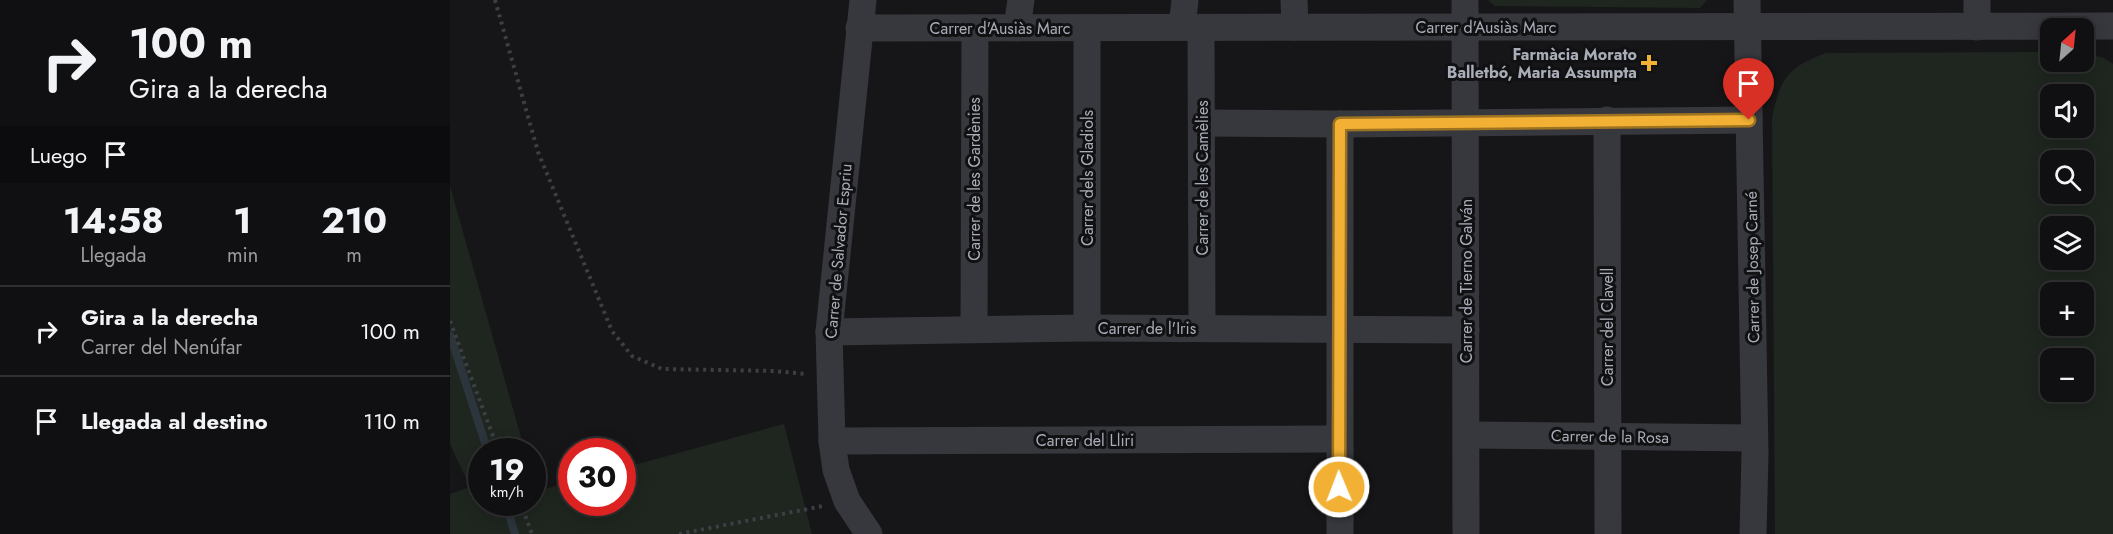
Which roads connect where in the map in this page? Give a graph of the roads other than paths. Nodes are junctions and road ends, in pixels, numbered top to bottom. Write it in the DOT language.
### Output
graph roads {
  1 [pos="863,0"];
  2 [pos="1021,0"];
  3 [pos="1185,0"];
  4 [pos="1294,0"];
  5 [pos="1465,0"];
  6 [pos="1977,0"];
  7 [pos="1747,13"];
  8 [pos="2113,26"];
  9 [pos="1295,27"];
  10 [pos="1465,27"];
  11 [pos="1977,27"];
  12 [pos="859,28"];
  13 [pos="975,28"];
  14 [pos="1017,28"];
  15 [pos="1087,28"];
  16 [pos="1192,28"];
  17 [pos="1607,120"];
  18 [pos="1749,120"];
  19 [pos="1466,121"];
  20 [pos="1202,123"];
  21 [pos="1340,124"];
  22 [pos="1087,328"];
  23 [pos="1202,328"];
  24 [pos="974,329"];
  25 [pos="1339,329"];
  26 [pos="1466,330"];
  27 [pos="829,332"];
  28 [pos="1467,435"];
  29 [pos="1607,435"];
  30 [pos="1754,438"];
  31 [pos="1338,440"];
  32 [pos="832,441"];
  33 [pos="869,534"];
  34 [pos="1340,534"];
  35 [pos="1466,534"];
  36 [pos="1608,534"];
  37 [pos="1753,534"];
  1 -- 12 [label="street, Carrer de Salvador Espriu"];
  2 -- 14 [label="street"];
  3 -- 16 [label="street, Carrer de les Camèlies"];
  4 -- 9 [label="street"];
  5 -- 10 [label="street, Carrer de Tierno Galván"];
  6 -- 11 [label="street"];
  7 -- 10 [label="street, Carrer d'Ausiàs Marc"];
  7 -- 11 [label="street, Carrer d'Ausiàs Marc"];
  7 -- 18 [label="street, Carrer de Josep Carné"];
  8 -- 11 [label="street, Carrer d'Ausiàs Marc"];
  9 -- 10 [label="street, Carrer d'Ausiàs Marc"];
  9 -- 16 [label="street, Carrer d'Ausiàs Marc"];
  10 -- 19 [label="street, Carrer de Tierno Galván"];
  12 -- 13 [label="street, Carrer d'Ausiàs Marc"];
  12 -- 27 [label="street, Carrer de Salvador Espriu"];
  13 -- 14 [label="street, Carrer d'Ausiàs Marc"];
  13 -- 24 [label="street, Carrer de les Gardènies"];
  14 -- 15 [label="street, Carrer d'Ausiàs Marc"];
  15 -- 16 [label="street, Carrer d'Ausiàs Marc"];
  15 -- 22 [label="street, Carrer dels Gladiols"];
  16 -- 20 [label="street, Carrer de les Camèlies"];
  17 -- 18 [label="street"];
  17 -- 19 [label="street"];
  17 -- 29 [label="street, Carrer del Clavell"];
  18 -- 30 [label="street, Carrer de Josep Carné"];
  19 -- 21 [label="street"];
  19 -- 26 [label="street, Carrer de Tierno Galván"];
  20 -- 21 [label="street"];
  20 -- 23 [label="street, Carrer de les Camèlies"];
  21 -- 25 [label="street"];
  22 -- 23 [label="street, Carrer de l'Iris"];
  22 -- 24 [label="street, Carrer de l'Iris"];
  23 -- 25 [label="street, Carrer de l'Iris"];
  24 -- 27 [label="street, Carrer de l'Iris"];
  25 -- 26 [label="street, Carrer de l'Iris"];
  25 -- 31 [label="street"];
  26 -- 28 [label="street, Carrer de Tierno Galván"];
  27 -- 32 [label="street, Carrer de Salvador Espriu"];
  28 -- 29 [label="street, Carrer de la Rosa"];
  28 -- 35 [label="street, Carrer de Tierno Galván"];
  29 -- 30 [label="street, Carrer de la Rosa"];
  29 -- 36 [label="street, Carrer del Clavell"];
  30 -- 37 [label="street, Carrer de Josep Carné"];
  31 -- 32 [label="street, Carrer del Lliri"];
  31 -- 34 [label="street"];
  32 -- 33 [label="street, Carrer de Salvador Espriu"];
}
